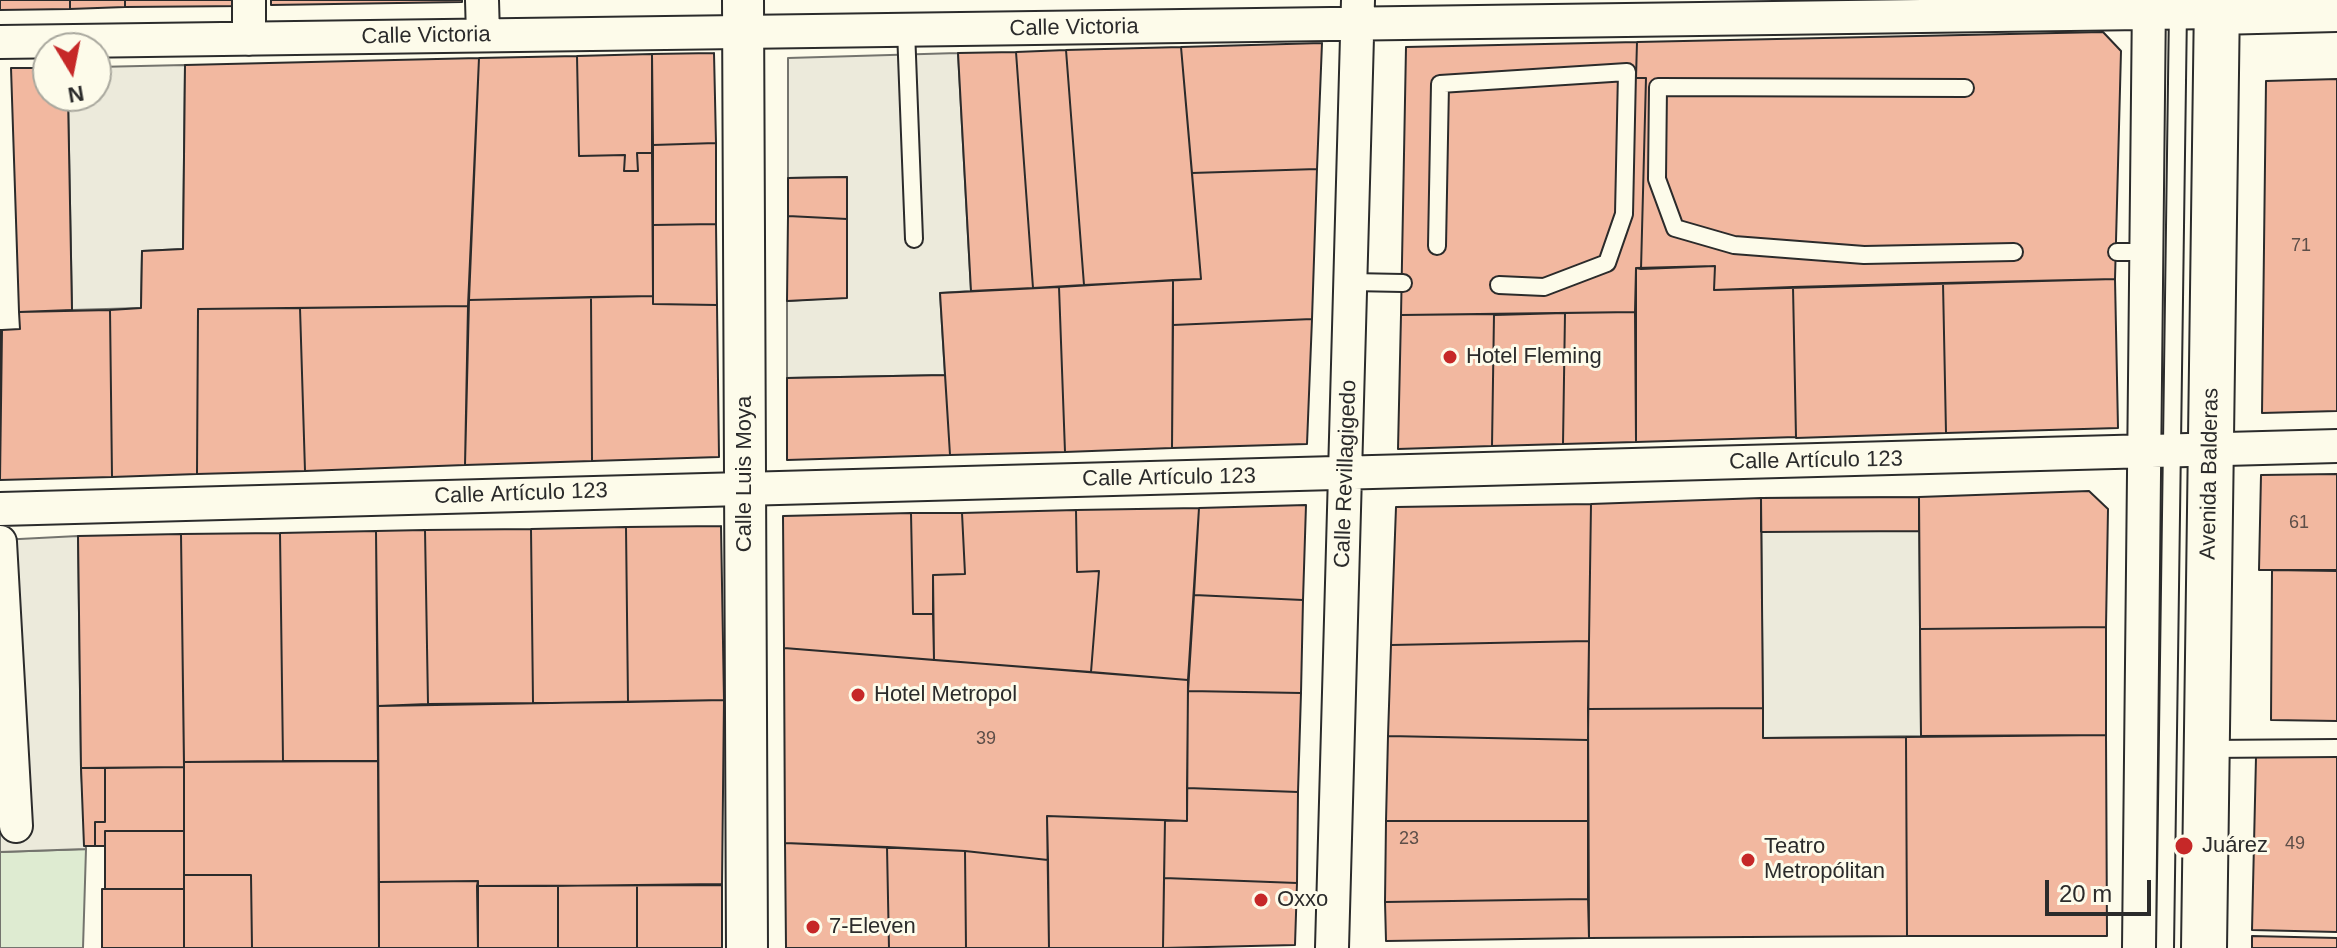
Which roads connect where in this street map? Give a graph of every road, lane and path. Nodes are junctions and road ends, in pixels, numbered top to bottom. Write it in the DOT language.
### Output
graph roads {
  1 [pos="249,0"];
  2 [pos="482,0"];
  3 [pos="2181,5"];
  4 [pos="2337,9"];
  5 [pos="1358,12"];
  6 [pos="743,16"];
  7 [pos="906,30"];
  8 [pos="483,35"];
  9 [pos="249,39"];
  10 [pos="0,42"];
  11 [pos="1965,88"];
  12 [pos="914,239"];
  13 [pos="1437,246"];
  14 [pos="2014,252"];
  15 [pos="1351,282"];
  16 [pos="1403,283"];
  17 [pos="1499,285"];
  18 [pos="2337,446"];
  19 [pos="2175,451"];
  20 [pos="1346,474"];
  21 [pos="745,488"];
  22 [pos="0,509"];
  23 [pos="0,542"];
  24 [pos="2337,748"];
  25 [pos="2205,749"];
  26 [pos="16,826"];
  27 [pos="747,948"];
  28 [pos="1332,948"];
  29 [pos="2139,948"];
  30 [pos="2165,948"];
  31 [pos="2204,948"];
  1 -- 9 [label="street"];
  2 -- 8 [label="street"];
  3 -- 4 [label="main road"];
  3 -- 5 [label="street, Calle Victoria"];
  3 -- 19 [label="main road, Avenida Balderas"];
  3 -- 19 [label="street, Avenida Balderas"];
  5 -- 7 [label="street, Calle Victoria"];
  5 -- 15 [label="street, Calle Revillagigedo"];
  6 -- 7 [label="street, Calle Victoria"];
  6 -- 8 [label="street, Calle Victoria"];
  6 -- 21 [label="street, Calle Luis Moya"];
  7 -- 12 [label="lane"];
  8 -- 9 [label="street, Calle Victoria"];
  9 -- 10 [label="street, Calle Victoria"];
  11 -- 14 [label="lane"];
  13 -- 17 [label="lane"];
  15 -- 16 [label="lane"];
  15 -- 20 [label="street, Calle Revillagigedo"];
  18 -- 19 [label="street, Calle Artículo 123"];
  19 -- 20 [label="street, Calle Artículo 123"];
  19 -- 25 [label="main road, Avenida Balderas"];
  19 -- 29 [label="street, Avenida Balderas"];
  19 -- 30 [label="lane"];
  20 -- 21 [label="street, Calle Artículo 123"];
  20 -- 28 [label="street, Calle Revillagigedo"];
  21 -- 22 [label="street, Calle Artículo 123"];
  21 -- 27 [label="street, Calle Luis Moya"];
  23 -- 26 [label="street"];
  24 -- 25 [label="lane"];
  25 -- 31 [label="main road, Avenida Balderas"];
}
